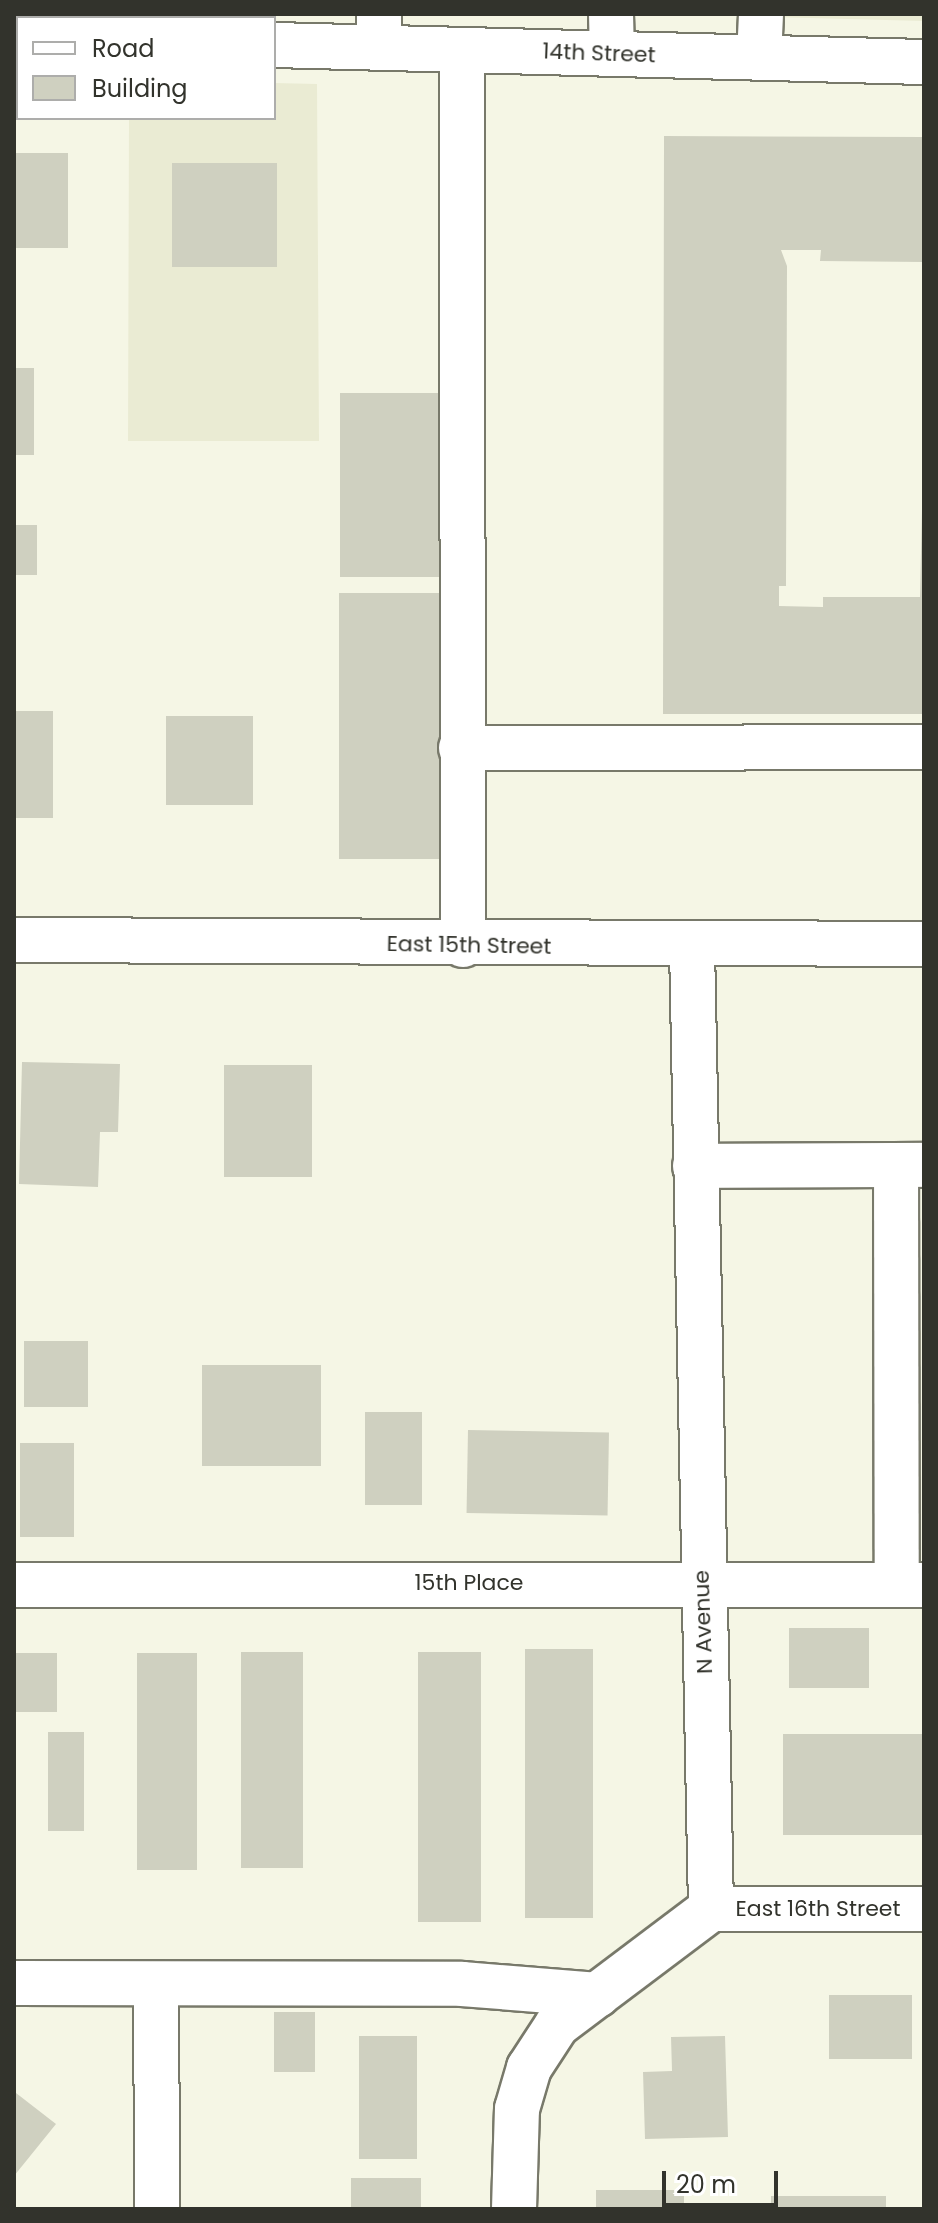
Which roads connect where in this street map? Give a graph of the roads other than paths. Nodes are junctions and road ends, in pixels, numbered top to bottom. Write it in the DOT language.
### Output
graph roads {
  1 [pos="761,14"];
  2 [pos="379,31"];
  3 [pos="611,34"];
  4 [pos="276,45"];
  5 [pos="462,50"];
  6 [pos="759,57"];
  7 [pos="924,62"];
  8 [pos="924,747"];
  9 [pos="461,748"];
  10 [pos="14,940"];
  11 [pos="924,944"];
  12 [pos="463,945"];
  13 [pos="692,947"];
  14 [pos="910,1165"];
  15 [pos="695,1166"];
  16 [pos="701,1584"];
  17 [pos="14,1585"];
  18 [pos="910,1585"];
  19 [pos="711,1909"];
  20 [pos="924,1909"];
  21 [pos="14,1983"];
  22 [pos="156,1986"];
  23 [pos="598,1995"];
  24 [pos="157,2209"];
  25 [pos="514,2209"];
  1 -- 6 [label="street"];
  2 -- 4 [label="street, 14th Street"];
  2 -- 5 [label="street, 14th Street"];
  3 -- 5 [label="street, 14th Street"];
  3 -- 6 [label="street, 14th Street"];
  5 -- 9 [label="street"];
  6 -- 7 [label="street, 14th Street"];
  8 -- 9 [label="street"];
  9 -- 12 [label="street"];
  10 -- 12 [label="street, East 15th Street"];
  11 -- 13 [label="street, East 15th Street"];
  12 -- 13 [label="street, East 15th Street"];
  13 -- 15 [label="street, N Avenue"];
  14 -- 15 [label="street"];
  14 -- 18 [label="street"];
  15 -- 16 [label="street, N Avenue"];
  16 -- 17 [label="street, 15th Place"];
  16 -- 18 [label="street, 15th Place"];
  16 -- 19 [label="street, N Avenue"];
  19 -- 20 [label="street, East 16th Street"];
  19 -- 23 [label="street"];
  21 -- 22 [label="street"];
  22 -- 23 [label="street"];
  22 -- 24 [label="street"];
  23 -- 25 [label="street"];
}
